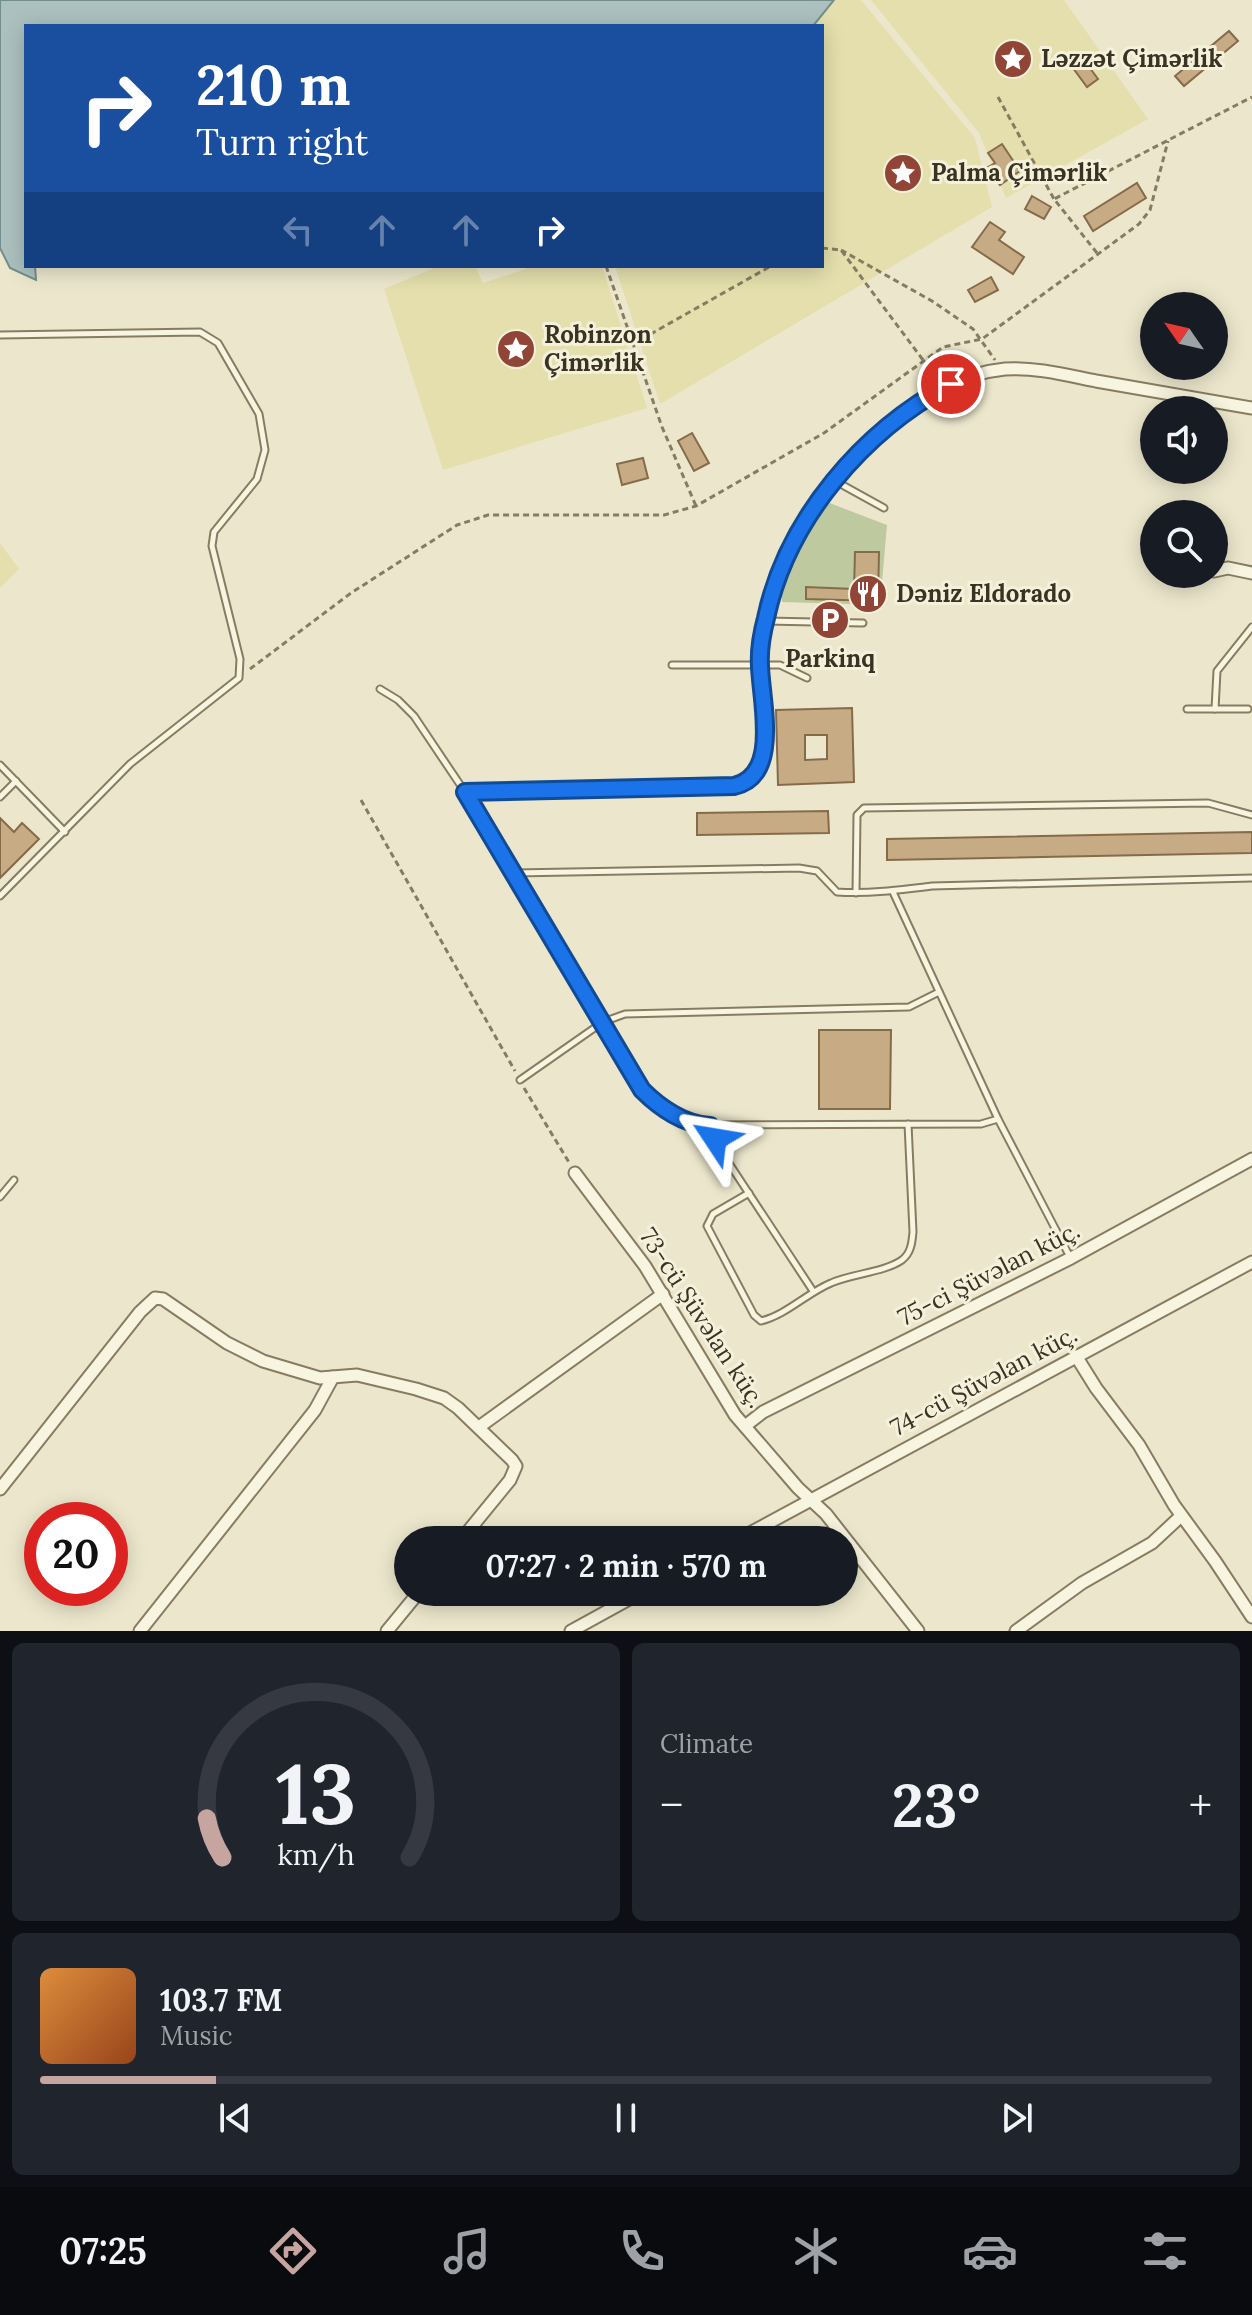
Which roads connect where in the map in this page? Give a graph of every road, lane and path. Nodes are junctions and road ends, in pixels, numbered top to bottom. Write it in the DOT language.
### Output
graph roads {
  1 [pos="998,97"];
  2 [pos="1252,97"];
  3 [pos="1168,141"];
  4 [pos="1054,199"];
  5 [pos="824,248"];
  6 [pos="841,250"];
  7 [pos="1098,254"];
  8 [pos="607,268"];
  9 [pos="767,268"];
  10 [pos="0,335"];
  11 [pos="982,339"];
  12 [pos="633,344"];
  13 [pos="923,360"];
  14 [pos="1002,369"];
  15 [pos="1252,408"];
  16 [pos="836,481"];
  17 [pos="696,506"];
  18 [pos="884,508"];
  19 [pos="1228,568"];
  20 [pos="1252,573"];
  21 [pos="765,620"];
  22 [pos="863,623"];
  23 [pos="1252,627"];
  24 [pos="761,645"];
  25 [pos="760,663"];
  26 [pos="672,665"];
  27 [pos="239,678"];
  28 [pos="807,678"];
  29 [pos="380,689"];
  30 [pos="1187,709"];
  31 [pos="1215,709"];
  32 [pos="1248,709"];
  33 [pos="0,765"];
  34 [pos="16,781"];
  35 [pos="465,792"];
  36 [pos="0,797"];
  37 [pos="361,800"];
  38 [pos="1252,815"];
  39 [pos="65,832"];
  40 [pos="513,873"];
  41 [pos="1252,878"];
  42 [pos="893,892"];
  43 [pos="856,893"];
  44 [pos="0,896"];
  45 [pos="939,992"];
  46 [pos="603,1022"];
  47 [pos="520,1080"];
  48 [pos="998,1119"];
  49 [pos="908,1124"];
  50 [pos="710,1126"];
  51 [pos="1252,1159"];
  52 [pos="575,1173"];
  53 [pos="14,1180"];
  54 [pos="749,1193"];
  55 [pos="0,1197"];
  56 [pos="1071,1258"];
  57 [pos="1252,1262"];
  58 [pos="813,1291"];
  59 [pos="663,1294"];
  60 [pos="1076,1356"];
  61 [pos="333,1377"];
  62 [pos="745,1426"];
  63 [pos="479,1427"];
  64 [pos="0,1489"];
  65 [pos="811,1499"];
  66 [pos="1181,1516"];
  67 [pos="472,1526"];
  68 [pos="762,1526"];
  69 [pos="408,1606"];
  70 [pos="617,1606"];
  71 [pos="1252,1617"];
  72 [pos="140,1631"];
  73 [pos="387,1631"];
  74 [pos="571,1631"];
  75 [pos="918,1631"];
  76 [pos="1016,1631"];
  1 -- 4 [label="path"];
  2 -- 3 [label="path"];
  3 -- 4 [label="path"];
  3 -- 7 [label="path"];
  4 -- 7 [label="path"];
  5 -- 6 [label="path"];
  6 -- 11 [label="path"];
  6 -- 13 [label="path"];
  7 -- 11 [label="path"];
  8 -- 12 [label="path"];
  9 -- 12 [label="path"];
  10 -- 27 [label="lane"];
  11 -- 13 [label="path"];
  11 -- 14 [label="path"];
  12 -- 17 [label="path"];
  13 -- 17 [label="path"];
  14 -- 15 [label="street"];
  14 -- 16 [label="street"];
  16 -- 18 [label="lane"];
  16 -- 21 [label="street"];
  17 -- 27 [label="path"];
  19 -- 20 [label="street"];
  21 -- 22 [label="lane"];
  21 -- 24 [label="street"];
  23 -- 31 [label="lane"];
  24 -- 25 [label="lane"];
  25 -- 26 [label="lane"];
  25 -- 28 [label="lane"];
  25 -- 35 [label="lane"];
  27 -- 39 [label="lane"];
  29 -- 35 [label="lane"];
  30 -- 31 [label="lane"];
  31 -- 32 [label="lane"];
  33 -- 34 [label="lane"];
  34 -- 36 [label="lane"];
  34 -- 39 [label="lane"];
  35 -- 40 [label="lane"];
  37 -- 47 [label="path"];
  38 -- 43 [label="lane"];
  39 -- 44 [label="lane"];
  40 -- 43 [label="lane"];
  40 -- 46 [label="lane"];
  41 -- 42 [label="lane"];
  42 -- 43 [label="lane"];
  42 -- 45 [label="lane"];
  45 -- 46 [label="lane"];
  45 -- 48 [label="lane"];
  46 -- 47 [label="lane"];
  46 -- 50 [label="lane"];
  47 -- 52 [label="path"];
  48 -- 49 [label="lane"];
  48 -- 56 [label="lane"];
  49 -- 50 [label="lane"];
  49 -- 58 [label="lane"];
  50 -- 54 [label="lane"];
  51 -- 56 [label="street, 75-ci Şüvəlan küç."];
  52 -- 59 [label="street, 73-cü Şüvəlan küç."];
  53 -- 55 [label="lane"];
  54 -- 58 [label="lane"];
  54 -- 58 [label="lane"];
  56 -- 62 [label="street, 75-ci Şüvəlan küç."];
  57 -- 60 [label="street, 74-cü Şüvəlan küç."];
  59 -- 62 [label="street, 73-cü Şüvəlan küç."];
  59 -- 63 [label="street"];
  60 -- 65 [label="street, 74-cü Şüvəlan küç."];
  60 -- 66 [label="street"];
  61 -- 63 [label="street"];
  61 -- 64 [label="street"];
  61 -- 72 [label="street"];
  62 -- 65 [label="street, 73-cü Şüvəlan küç."];
  63 -- 67 [label="street"];
  65 -- 68 [label="street, 74-cü Şüvəlan küç."];
  65 -- 75 [label="street, 73-cü Şüvəlan küç."];
  66 -- 71 [label="street"];
  66 -- 76 [label="street"];
  69 -- 73 [label="street"];
  70 -- 74 [label="street"];
}
